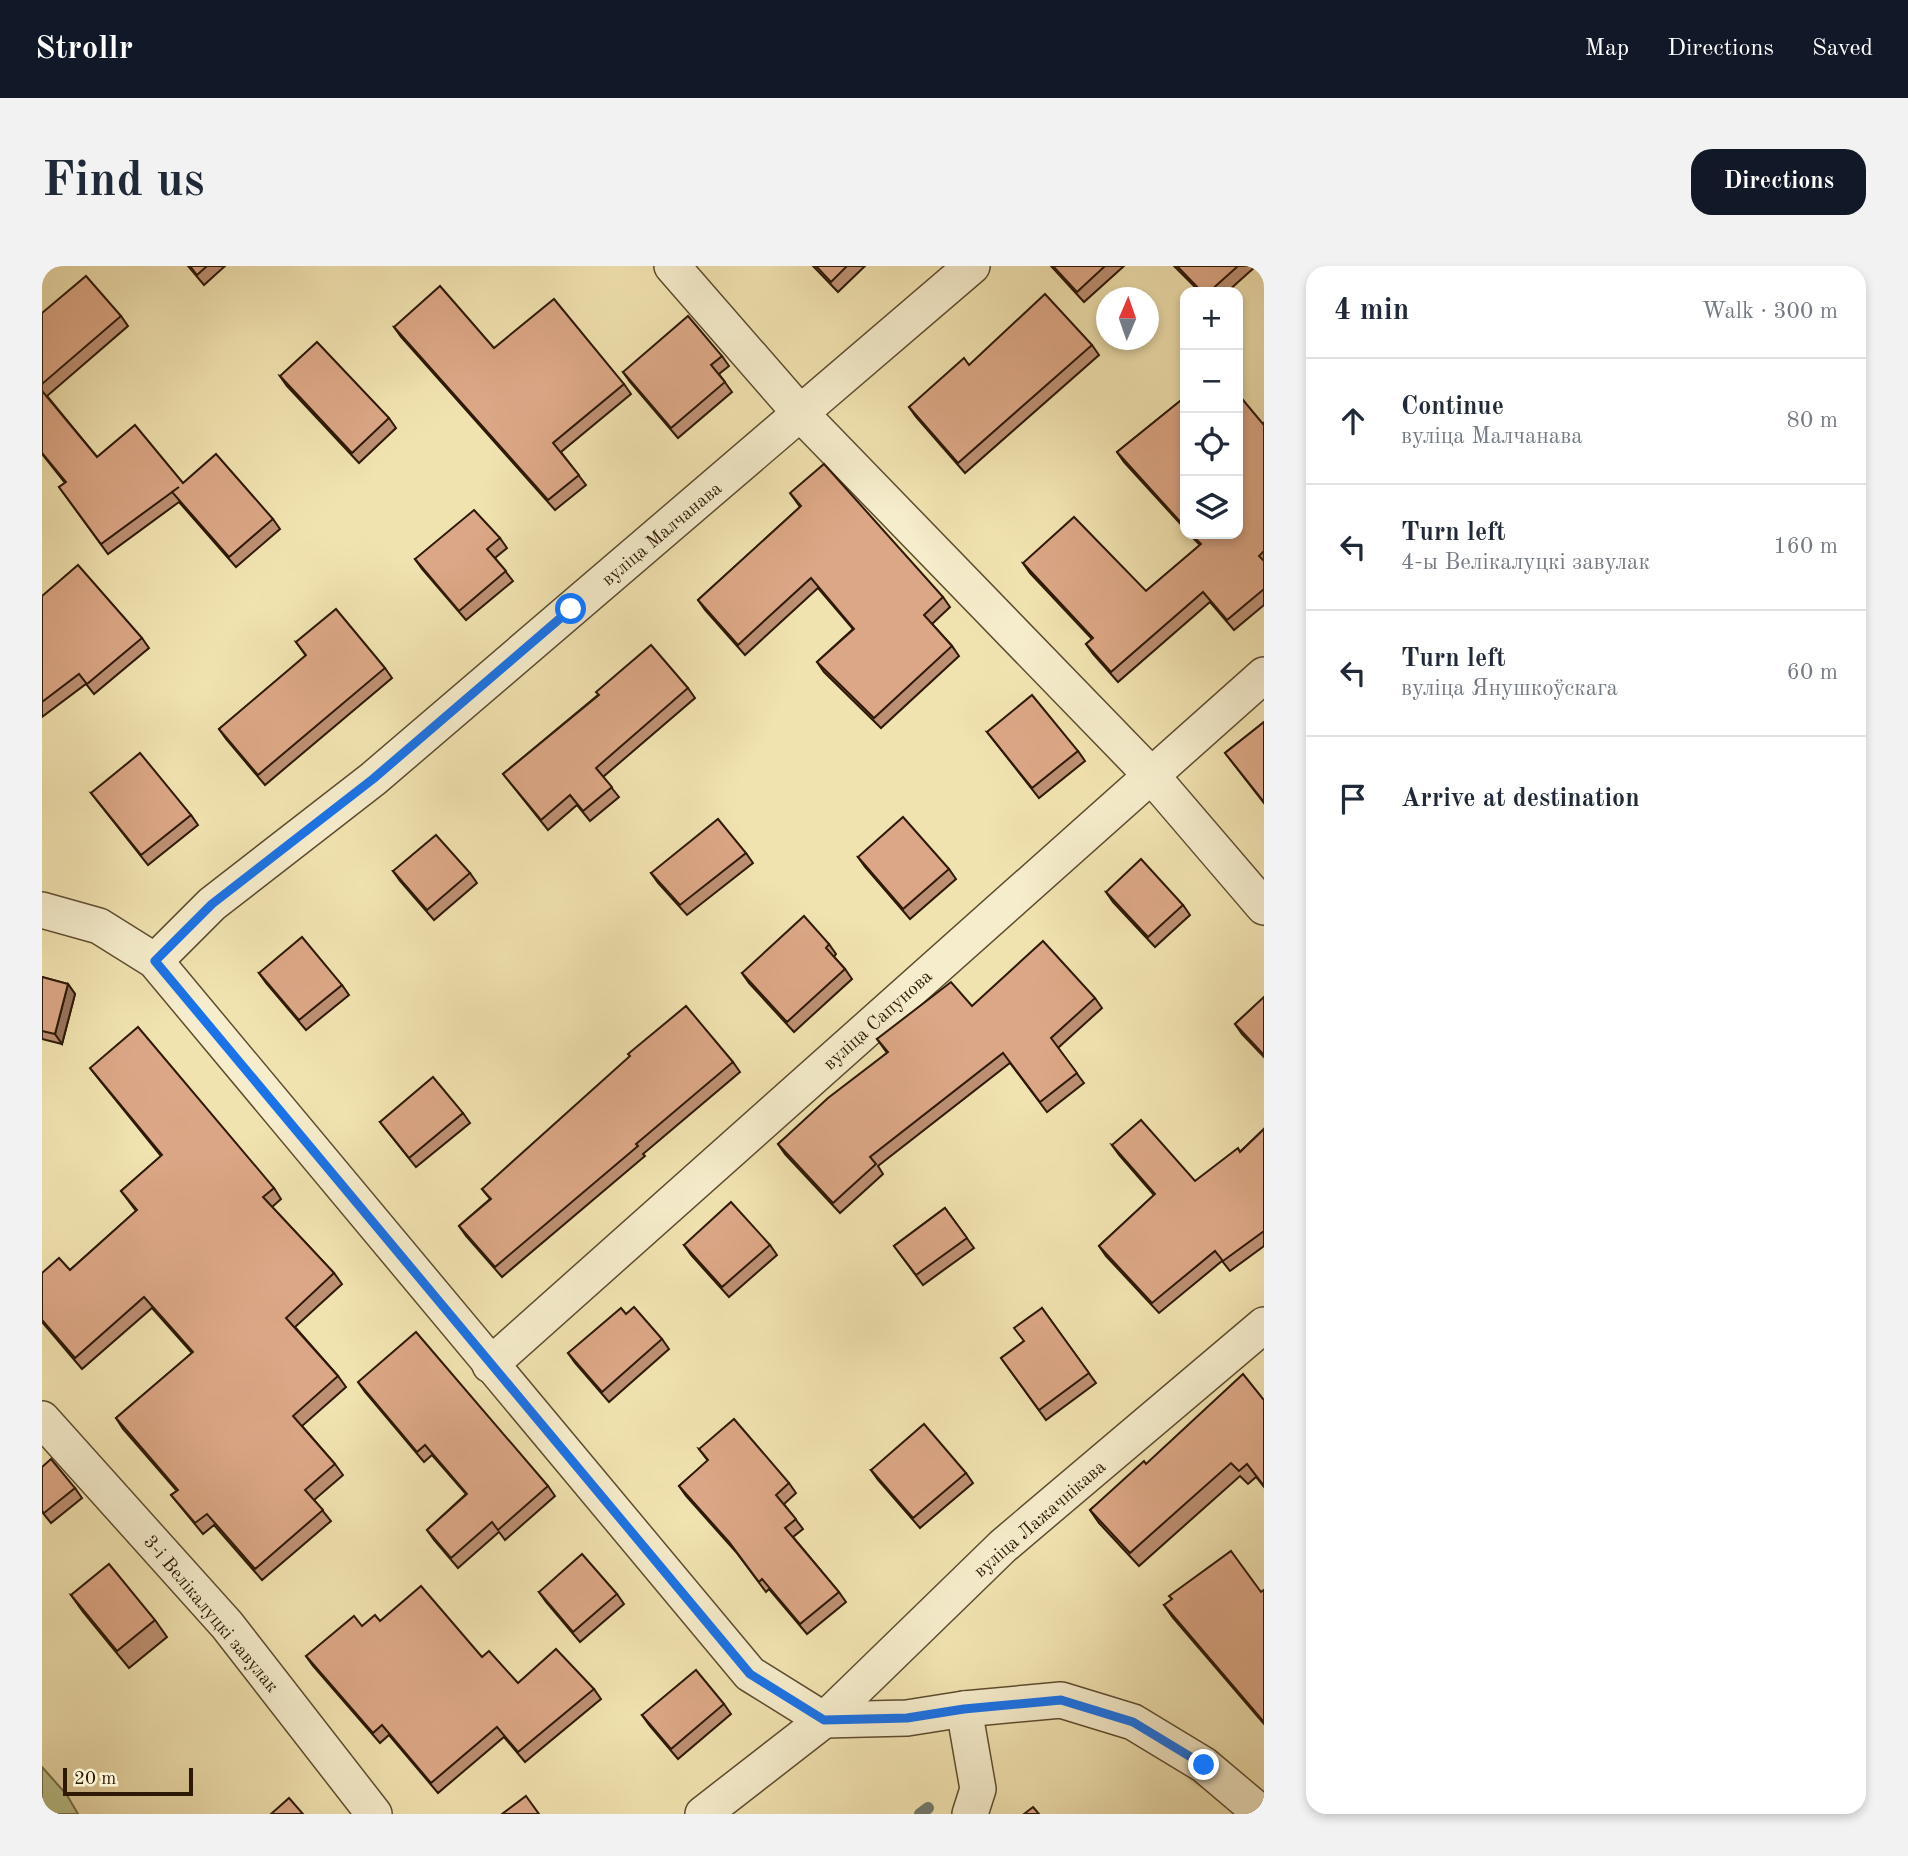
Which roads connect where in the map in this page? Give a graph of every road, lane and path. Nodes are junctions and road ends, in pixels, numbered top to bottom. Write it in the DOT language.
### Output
graph roads {
  1 [pos="671,266"];
  2 [pos="972,266"];
  3 [pos="800,414"];
  4 [pos="1264,675"];
  5 [pos="1150,774"];
  6 [pos="1264,907"];
  7 [pos="42,910"];
  8 [pos="155,961"];
  9 [pos="1264,1325"];
  10 [pos="490,1366"];
  11 [pos="42,1419"];
  12 [pos="964,1709"];
  13 [pos="824,1720"];
  14 [pos="374,1814"];
  15 [pos="703,1814"];
  16 [pos="970,1814"];
  17 [pos="1262,1814"];
  1 -- 3 [label="street"];
  2 -- 3 [label="street, вуліца Малчанава"];
  3 -- 5 [label="street"];
  3 -- 8 [label="street, вуліца Малчанава"];
  4 -- 5 [label="street, вуліца Сапунова"];
  5 -- 6 [label="street"];
  5 -- 10 [label="street, вуліца Сапунова"];
  7 -- 8 [label="street"];
  8 -- 10 [label="street"];
  9 -- 13 [label="street, вуліца Лажачнікава"];
  10 -- 13 [label="street"];
  11 -- 14 [label="street, 3-і Велікалуцкі завулак"];
  12 -- 13 [label="street"];
  12 -- 16 [label="street"];
  12 -- 17 [label="street"];
  13 -- 15 [label="street, вуліца Лажачнікава"];
}
